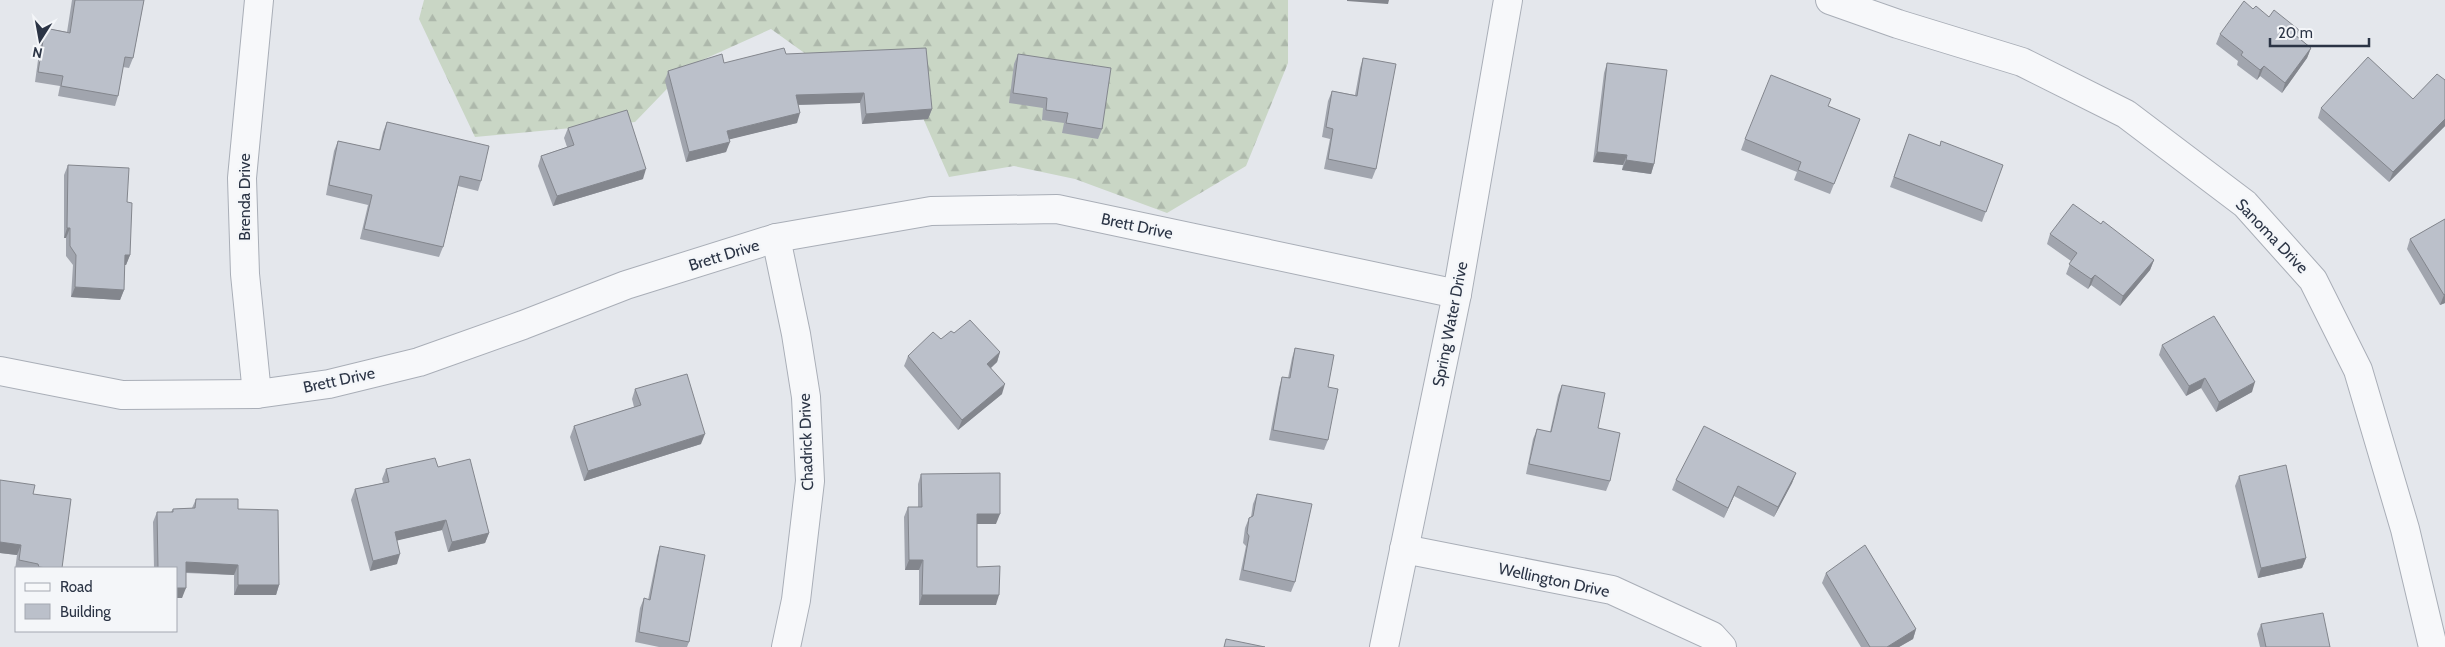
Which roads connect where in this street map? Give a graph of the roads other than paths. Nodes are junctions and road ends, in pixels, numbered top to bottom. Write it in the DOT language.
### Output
graph roads {
  1 [pos="259,0"];
  2 [pos="1508,0"];
  3 [pos="1830,0"];
  4 [pos="776,238"];
  5 [pos="1457,294"];
  6 [pos="0,371"];
  7 [pos="257,394"];
  8 [pos="1404,549"];
  9 [pos="786,647"];
  10 [pos="1384,647"];
  11 [pos="1722,647"];
  12 [pos="2433,647"];
  1 -- 7 [label="street, Brenda Drive"];
  2 -- 5 [label="street, Spring Water Drive"];
  3 -- 12 [label="street, Sanoma Drive"];
  4 -- 5 [label="street, Brett Drive"];
  4 -- 7 [label="street, Brett Drive"];
  4 -- 9 [label="street, Chadrick Drive"];
  5 -- 8 [label="street, Spring Water Drive"];
  6 -- 7 [label="street, Brett Drive"];
  8 -- 10 [label="street, Spring Water Drive"];
  8 -- 11 [label="street, Wellington Drive"];
}
